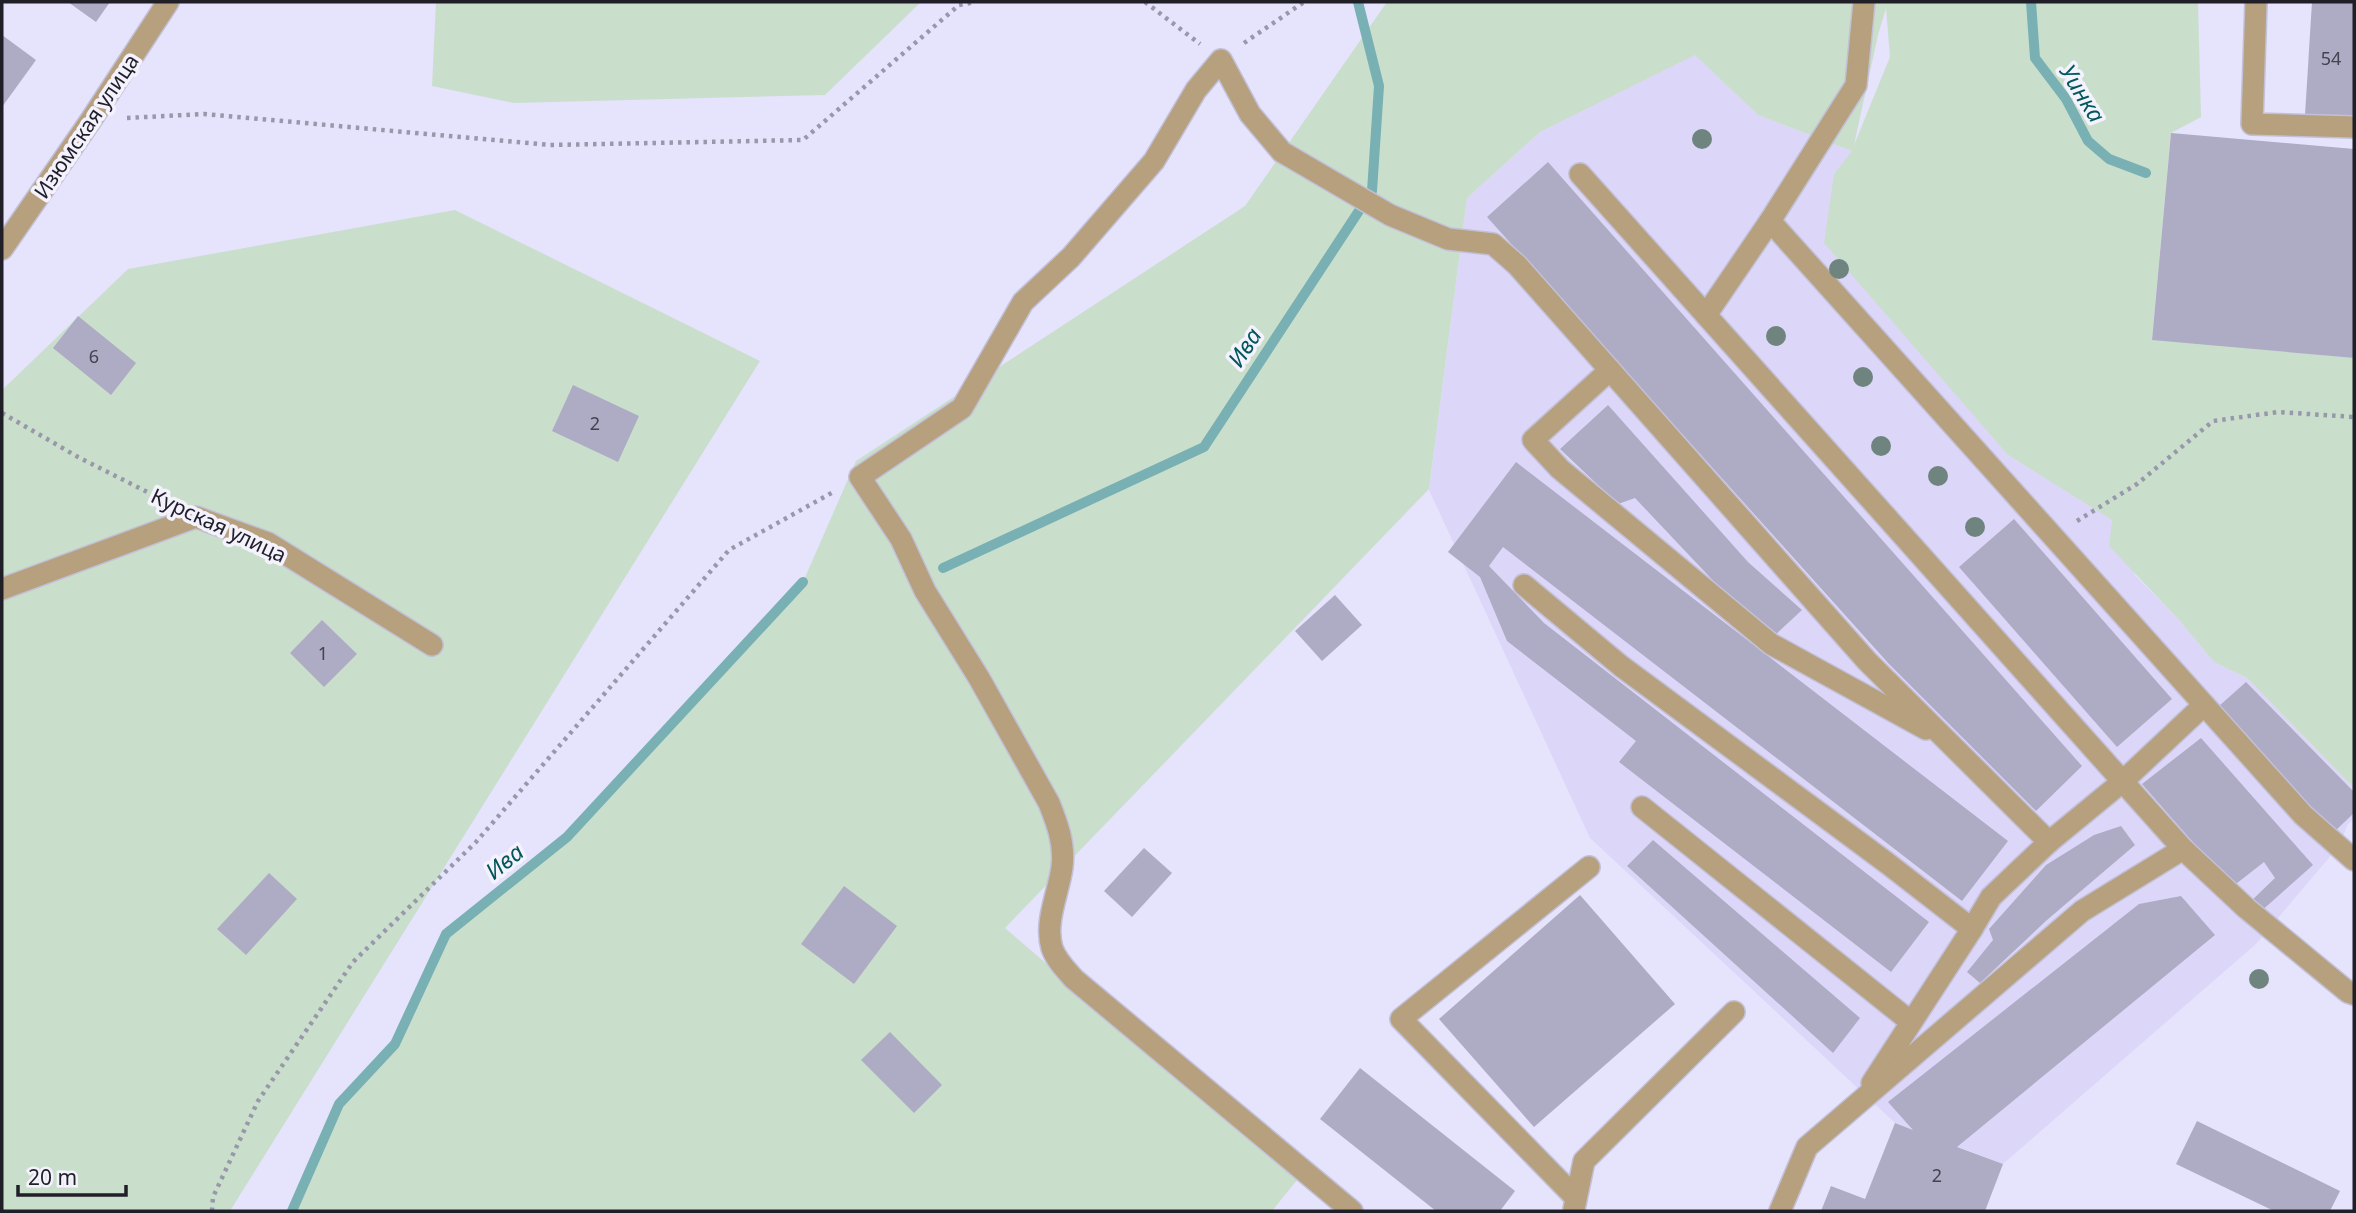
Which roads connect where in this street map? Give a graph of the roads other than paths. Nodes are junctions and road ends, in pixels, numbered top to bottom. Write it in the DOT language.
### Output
graph roads {
  1 [pos="168,2"];
  2 [pos="1864,2"];
  3 [pos="2256,2"];
  4 [pos="2354,127"];
  5 [pos="1580,174"];
  6 [pos="1770,221"];
  7 [pos="2,249"];
  8 [pos="1706,315"];
  9 [pos="1610,370"];
  10 [pos="1524,584"];
  11 [pos="2,589"];
  12 [pos="432,645"];
  13 [pos="2204,705"];
  14 [pos="1946,740"];
  15 [pos="2122,782"];
  16 [pos="1642,807"];
  17 [pos="2049,842"];
  18 [pos="2183,849"];
  19 [pos="2354,860"];
  20 [pos="1589,867"];
  21 [pos="1972,929"];
  22 [pos="2354,994"];
  23 [pos="1734,1012"];
  24 [pos="1911,1022"];
  25 [pos="1859,1102"];
  26 [pos="1575,1205"];
  27 [pos="1352,1211"];
  28 [pos="1780,1211"];
  1 -- 7 [label="street, Изюмская улица"];
  2 -- 6 [label="street"];
  3 -- 4 [label="street"];
  5 -- 8 [label="street"];
  6 -- 8 [label="street"];
  6 -- 13 [label="street"];
  8 -- 15 [label="street"];
  9 -- 14 [label="street"];
  9 -- 14 [label="street"];
  9 -- 27 [label="street"];
  10 -- 21 [label="street"];
  11 -- 12 [label="street, Курская улица"];
  13 -- 15 [label="street"];
  13 -- 19 [label="street"];
  14 -- 17 [label="street"];
  15 -- 17 [label="street"];
  15 -- 18 [label="street"];
  16 -- 24 [label="street"];
  17 -- 21 [label="street"];
  18 -- 22 [label="street"];
  18 -- 25 [label="street"];
  20 -- 26 [label="street"];
  21 -- 24 [label="street"];
  23 -- 26 [label="street"];
  24 -- 25 [label="street"];
  25 -- 28 [label="street"];
}
